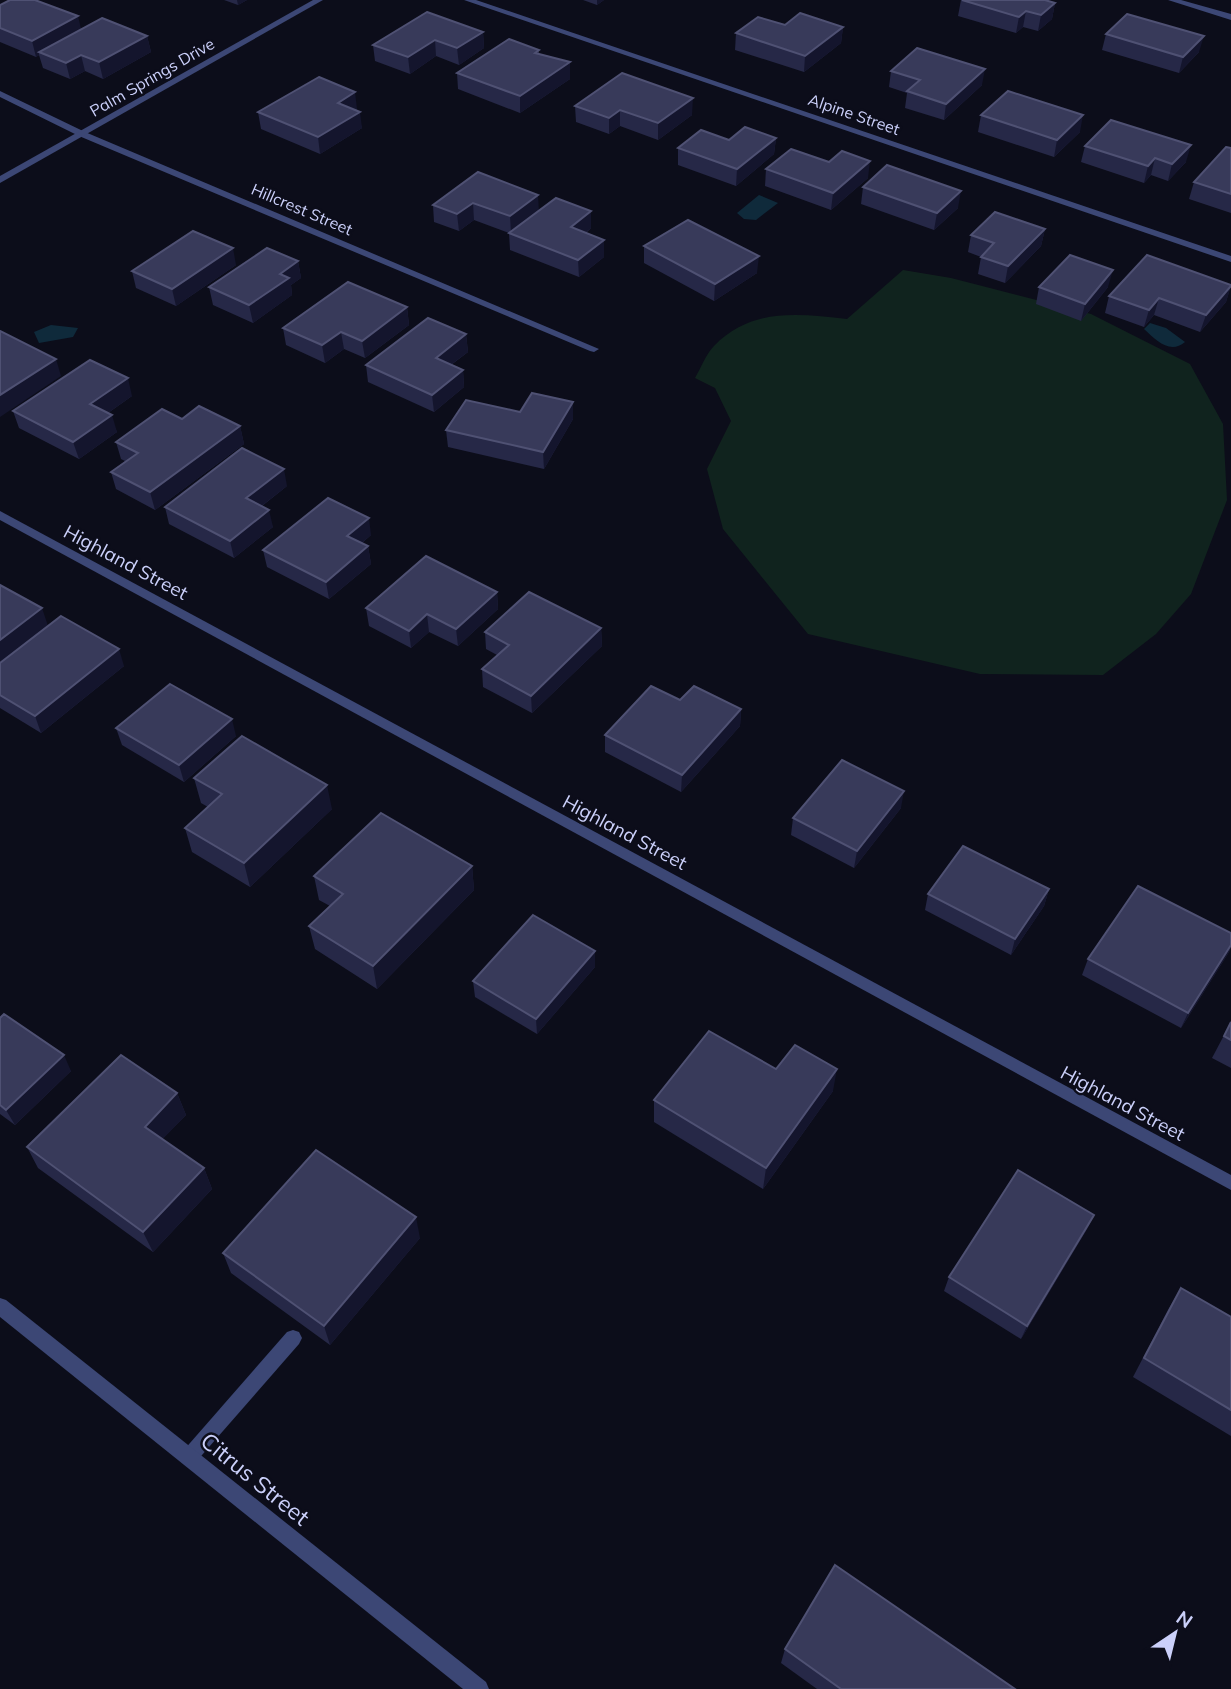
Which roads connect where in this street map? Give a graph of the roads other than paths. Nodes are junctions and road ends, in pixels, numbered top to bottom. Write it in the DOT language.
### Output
graph roads {
  1 [pos="319,0"];
  2 [pos="468,0"];
  3 [pos="1172,0"];
  4 [pos="1231,17"];
  5 [pos="0,94"];
  6 [pos="82,134"];
  7 [pos="0,180"];
  8 [pos="1231,259"];
  9 [pos="594,349"];
  10 [pos="0,515"];
  11 [pos="1231,1183"];
  12 [pos="0,1306"];
  13 [pos="293,1338"];
  14 [pos="189,1457"];
  15 [pos="479,1689"];
  1 -- 6 [label="street, Palm Springs Drive"];
  2 -- 8 [label="street, Alpine Street"];
  3 -- 4 [label="street"];
  5 -- 6 [label="street, Hillcrest Street"];
  6 -- 7 [label="street, Palm Springs Drive"];
  6 -- 9 [label="street, Hillcrest Street"];
  10 -- 11 [label="street, Highland Street"];
  12 -- 14 [label="street, Citrus Street"];
  13 -- 14 [label="street"];
  14 -- 15 [label="street, Citrus Street"];
}
